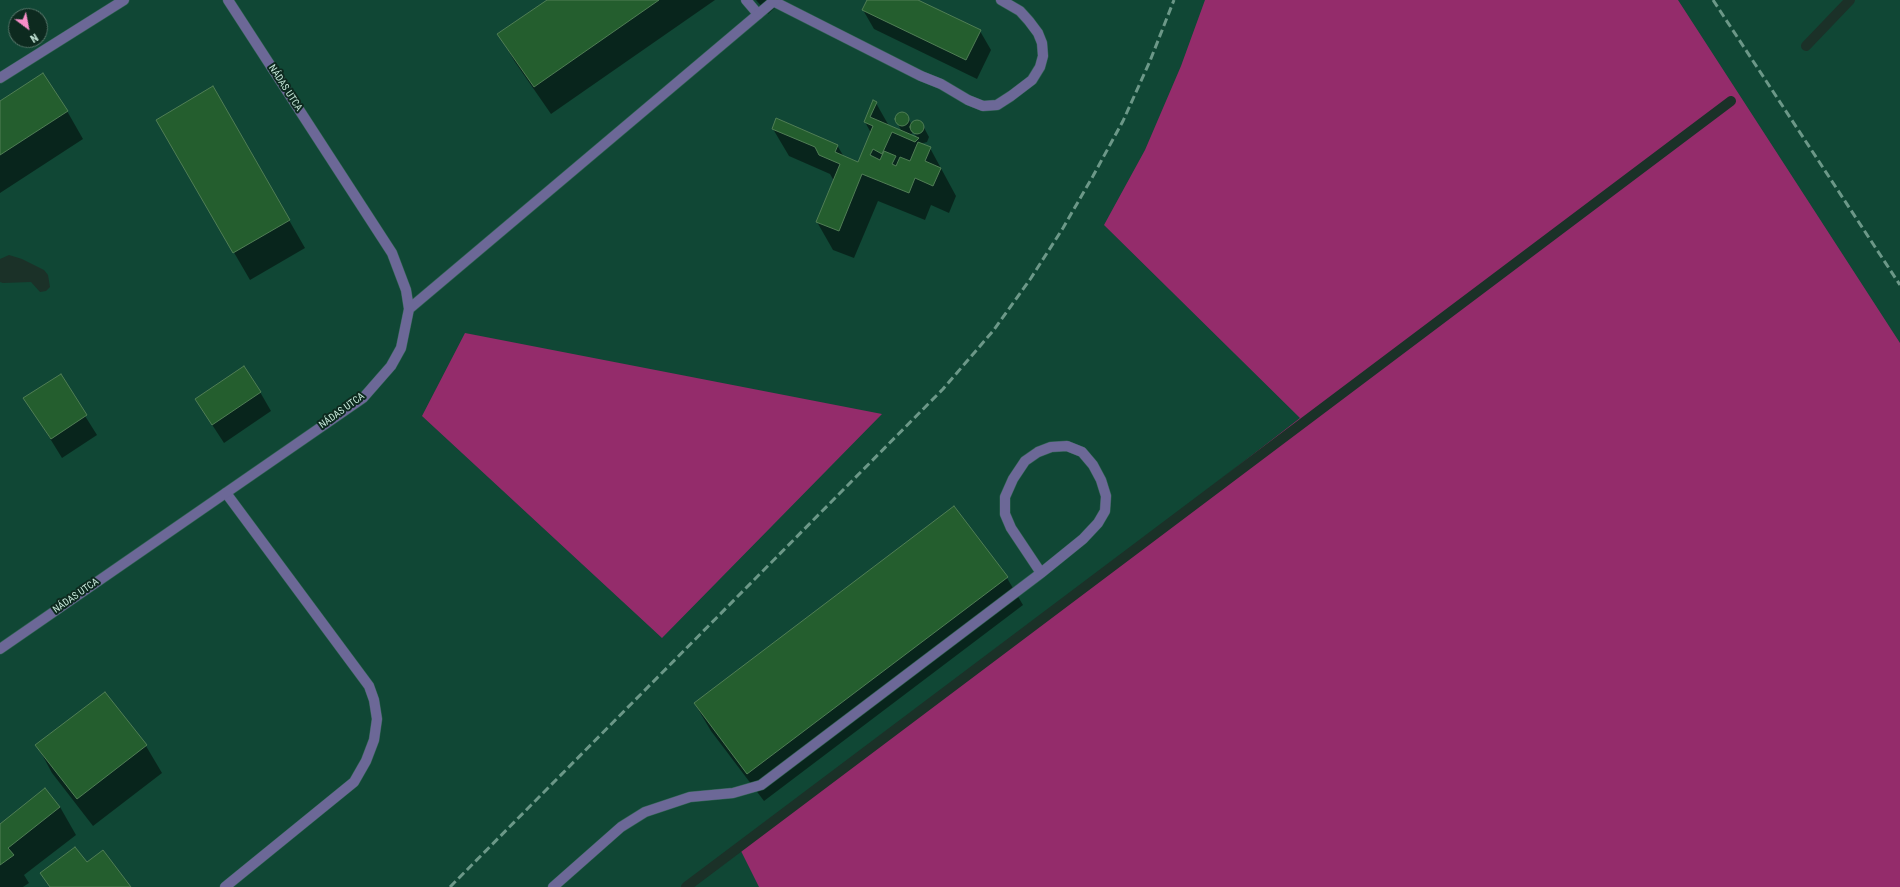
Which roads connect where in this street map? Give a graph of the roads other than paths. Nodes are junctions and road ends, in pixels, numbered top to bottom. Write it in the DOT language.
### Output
graph roads {
  1 [pos="124,0"];
  2 [pos="228,0"];
  3 [pos="746,0"];
  4 [pos="1001,0"];
  5 [pos="774,1"];
  6 [pos="758,14"];
  7 [pos="0,78"];
  8 [pos="409,309"];
  9 [pos="226,493"];
  10 [pos="1041,573"];
  11 [pos="0,649"];
  12 [pos="225,887"];
  13 [pos="553,887"];
  1 -- 7 [label="street"];
  2 -- 8 [label="street, NÁDAS UTCA"];
  3 -- 6 [label="street"];
  4 -- 5 [label="street"];
  5 -- 6 [label="street"];
  6 -- 8 [label="street"];
  8 -- 9 [label="street, NÁDAS UTCA"];
  9 -- 11 [label="street, NÁDAS UTCA"];
  9 -- 12 [label="street"];
  10 -- 10 [label="street"];
  10 -- 13 [label="street"];
}
